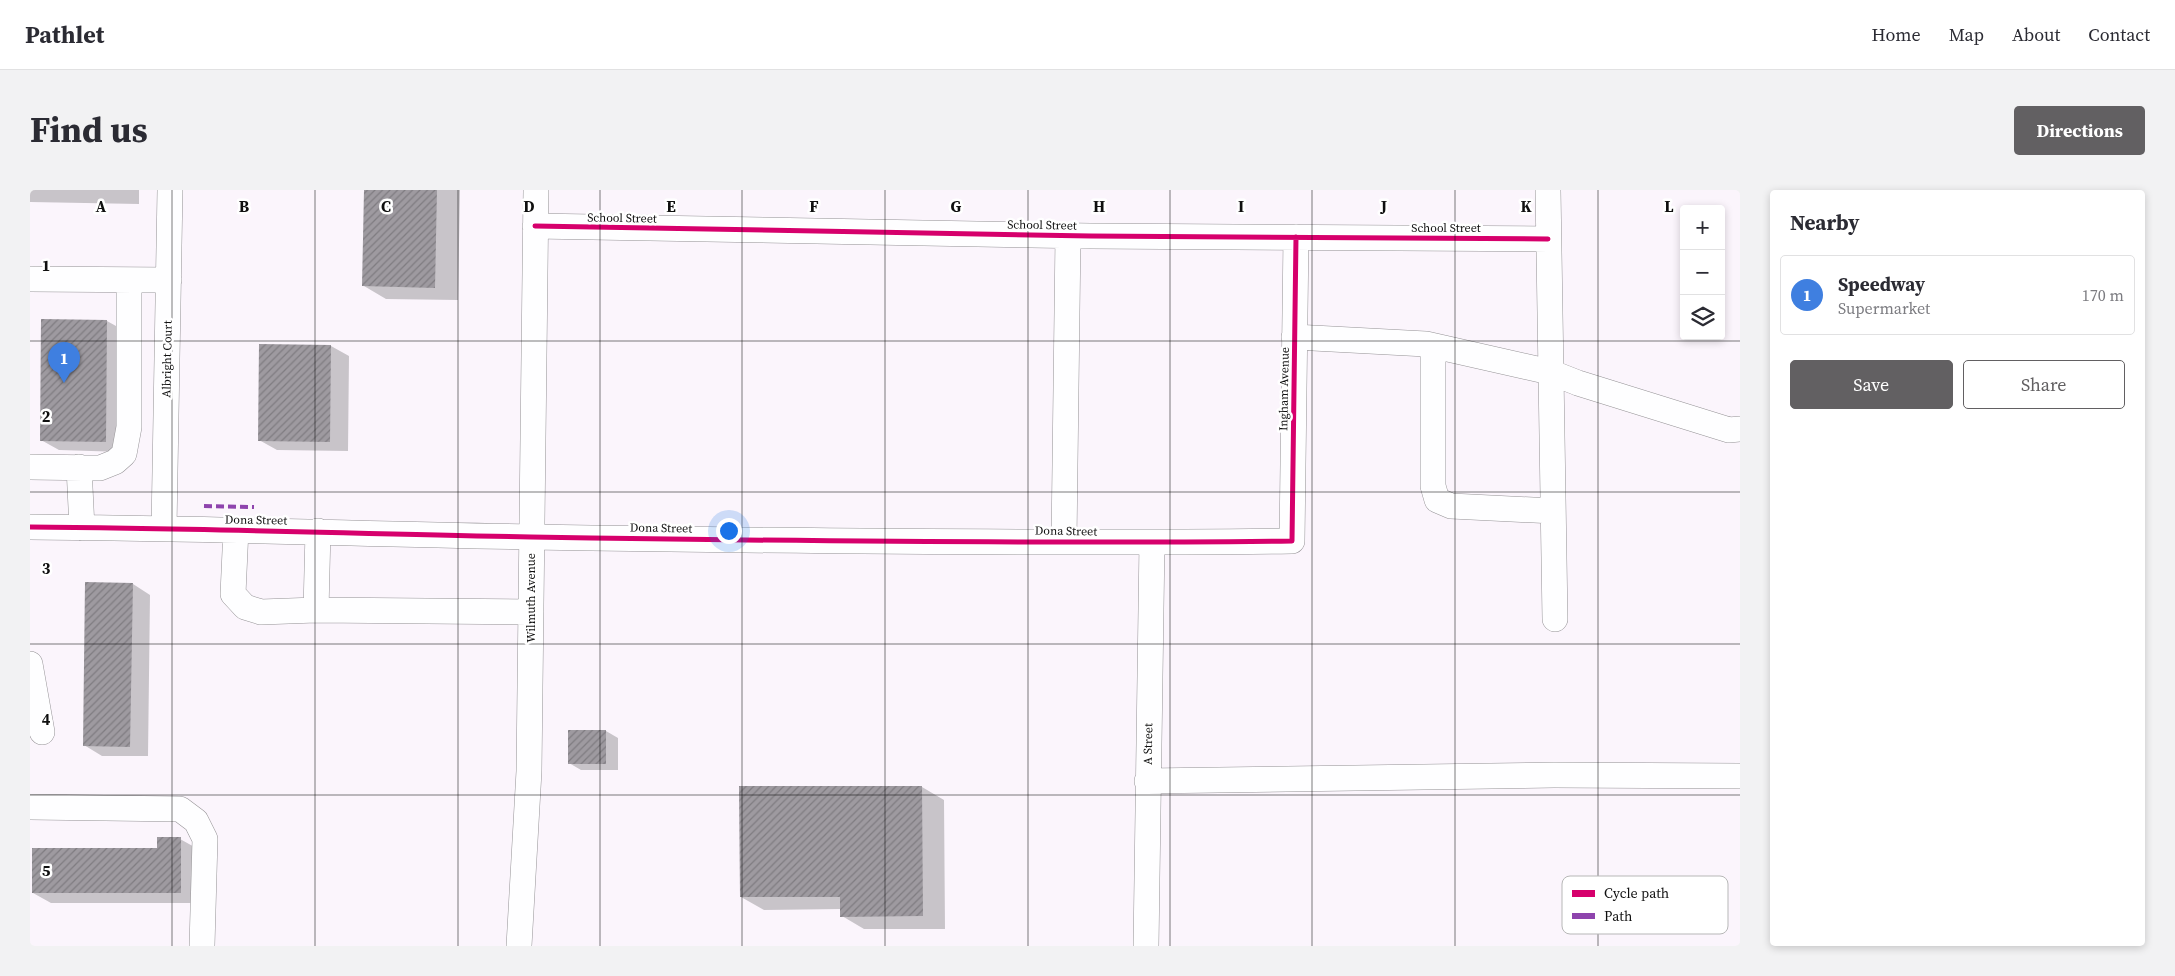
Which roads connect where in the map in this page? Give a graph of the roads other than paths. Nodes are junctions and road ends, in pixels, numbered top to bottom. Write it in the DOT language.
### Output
graph roads {
  1 [pos="170,190"];
  2 [pos="536,190"];
  3 [pos="1548,190"];
  4 [pos="535,226"];
  5 [pos="1068,236"];
  6 [pos="1296,237"];
  7 [pos="1548,239"];
  8 [pos="30,279"];
  9 [pos="129,280"];
  10 [pos="169,280"];
  11 [pos="1294,337"];
  12 [pos="1433,347"];
  13 [pos="1550,372"];
  14 [pos="1740,430"];
  15 [pos="30,467"];
  16 [pos="79,467"];
  17 [pos="1553,511"];
  18 [pos="30,527"];
  19 [pos="82,528"];
  20 [pos="164,528"];
  21 [pos="236,529"];
  22 [pos="318,532"];
  23 [pos="531,537"];
  24 [pos="1292,541"];
  25 [pos="1064,542"];
  26 [pos="1152,542"];
  27 [pos="316,610"];
  28 [pos="530,612"];
  29 [pos="1555,619"];
  30 [pos="30,664"];
  31 [pos="42,732"];
  32 [pos="1740,776"];
  33 [pos="1147,781"];
  34 [pos="30,807"];
  35 [pos="202,946"];
  36 [pos="519,946"];
  37 [pos="1146,946"];
  1 -- 10 [label="street, Albright Court"];
  2 -- 4 [label="street, Wilmuth Avenue"];
  3 -- 7 [label="street"];
  4 -- 5 [label="street, School Street"];
  4 -- 23 [label="street, Wilmuth Avenue"];
  5 -- 6 [label="street, School Street"];
  5 -- 25 [label="street"];
  6 -- 7 [label="street, School Street"];
  6 -- 11 [label="street, Ingham Avenue"];
  7 -- 13 [label="street"];
  8 -- 9 [label="street"];
  9 -- 10 [label="street"];
  9 -- 16 [label="street"];
  10 -- 20 [label="street, Albright Court"];
  11 -- 12 [label="street"];
  11 -- 24 [label="street, Ingham Avenue"];
  12 -- 13 [label="street"];
  12 -- 17 [label="street"];
  13 -- 14 [label="street"];
  13 -- 17 [label="street"];
  15 -- 16 [label="street"];
  16 -- 19 [label="street"];
  17 -- 29 [label="street"];
  18 -- 19 [label="street, Dona Street"];
  19 -- 20 [label="street, Dona Street"];
  20 -- 21 [label="street, Dona Street"];
  21 -- 22 [label="street, Dona Street"];
  21 -- 27 [label="street"];
  22 -- 23 [label="street, Dona Street"];
  22 -- 27 [label="street"];
  23 -- 25 [label="street, Dona Street"];
  23 -- 28 [label="street, Wilmuth Avenue"];
  24 -- 26 [label="street, Dona Street"];
  25 -- 26 [label="street, Dona Street"];
  26 -- 33 [label="street, A Street"];
  27 -- 28 [label="street"];
  28 -- 36 [label="street, Wilmuth Avenue"];
  30 -- 31 [label="street"];
  32 -- 33 [label="street"];
  33 -- 37 [label="street, A Street"];
  34 -- 35 [label="street"];
}
